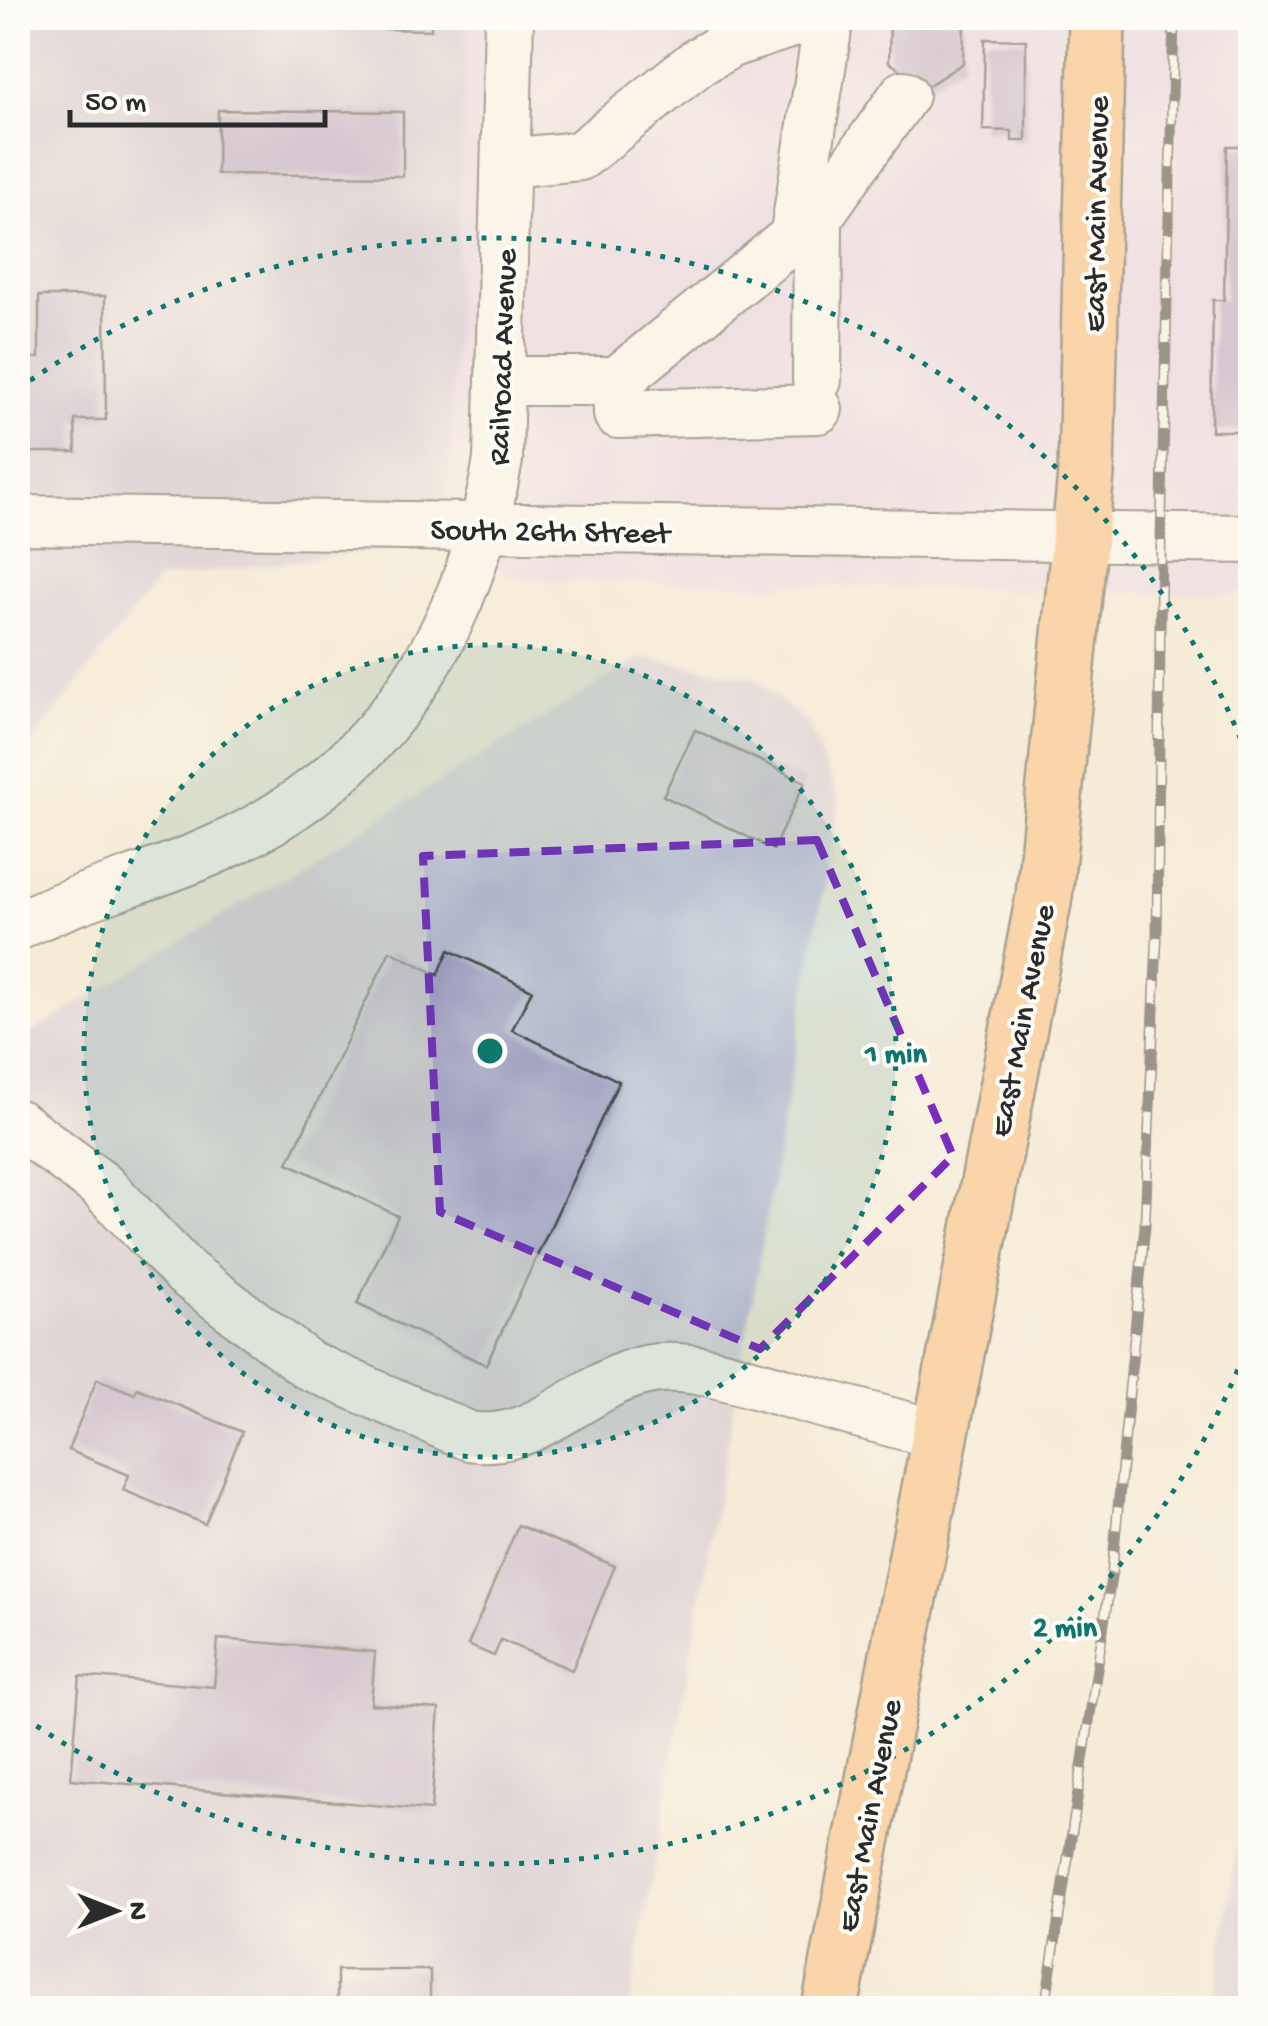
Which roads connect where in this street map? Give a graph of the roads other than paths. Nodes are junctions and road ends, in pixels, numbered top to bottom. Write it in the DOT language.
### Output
graph roads {
  1 [pos="509,18"];
  2 [pos="807,18"];
  3 [pos="829,18"];
  4 [pos="1097,18"];
  5 [pos="904,95"];
  6 [pos="506,164"];
  7 [pos="807,225"];
  8 [pos="502,381"];
  9 [pos="618,381"];
  10 [pos="18,520"];
  11 [pos="486,528"];
  12 [pos="1082,537"];
  13 [pos="1250,539"];
  14 [pos="18,926"];
  15 [pos="18,1124"];
  16 [pos="941,1435"];
  17 [pos="830,2008"];
  1 -- 6 [label="street, Railroad Avenue"];
  2 -- 6 [label="street"];
  3 -- 7 [label="street"];
  4 -- 12 [label="main road, East Main Avenue"];
  5 -- 7 [label="street"];
  6 -- 8 [label="street, Railroad Avenue"];
  7 -- 9 [label="street"];
  7 -- 9 [label="street"];
  8 -- 9 [label="street"];
  8 -- 11 [label="street, Railroad Avenue"];
  10 -- 11 [label="street, South 26th Street"];
  11 -- 12 [label="street, South 26th Street"];
  11 -- 14 [label="street, Railroad Avenue"];
  12 -- 13 [label="street, South 26th Street"];
  12 -- 16 [label="main road, East Main Avenue"];
  15 -- 16 [label="street"];
  16 -- 17 [label="main road, East Main Avenue"];
}
